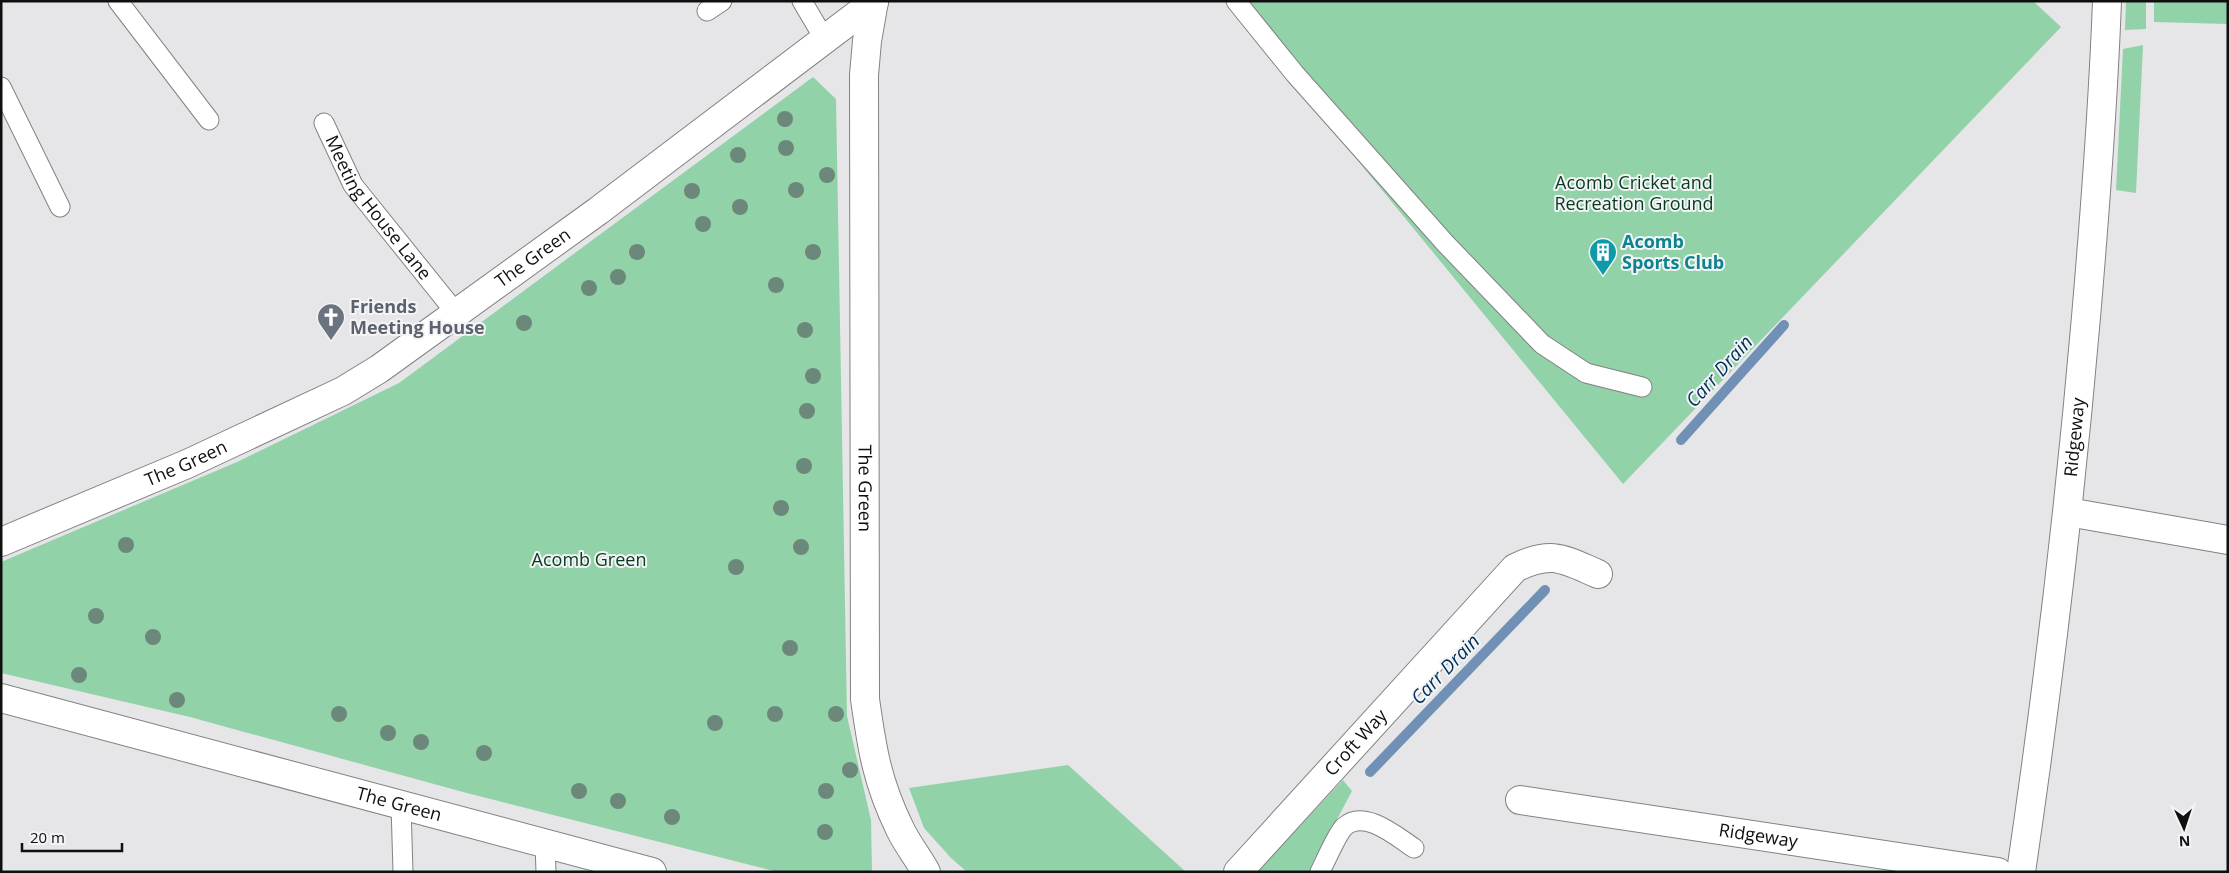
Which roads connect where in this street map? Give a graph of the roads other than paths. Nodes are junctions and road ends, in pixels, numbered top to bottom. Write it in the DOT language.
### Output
graph roads {
  1 [pos="118,1"];
  2 [pos="802,1"];
  3 [pos="1236,1"];
  4 [pos="2107,1"];
  5 [pos="874,2"];
  6 [pos="825,40"];
  7 [pos="1,87"];
  8 [pos="209,120"];
  9 [pos="324,123"];
  10 [pos="60,207"];
  11 [pos="456,313"];
  12 [pos="1642,387"];
  13 [pos="2068,512"];
  14 [pos="2228,540"];
  15 [pos="1,542"];
  16 [pos="1598,574"];
  17 [pos="1,698"];
  18 [pos="1520,800"];
  19 [pos="401,805"];
  20 [pos="545,843"];
  21 [pos="1414,848"];
  22 [pos="404,872"];
  23 [pos="546,872"];
  24 [pos="652,872"];
  25 [pos="926,872"];
  26 [pos="1238,872"];
  27 [pos="1320,872"];
  28 [pos="1998,872"];
  29 [pos="2021,872"];
  1 -- 8 [label="lane"];
  2 -- 6 [label="lane"];
  3 -- 12 [label="lane"];
  4 -- 13 [label="street, Ridgeway"];
  5 -- 6 [label="street, The Green"];
  5 -- 25 [label="street, The Green"];
  6 -- 11 [label="street, The Green"];
  7 -- 10 [label="lane"];
  9 -- 11 [label="lane, Meeting House Lane"];
  11 -- 15 [label="street, The Green"];
  13 -- 14 [label="street"];
  13 -- 29 [label="street, Ridgeway"];
  16 -- 26 [label="street, Croft Way"];
  17 -- 19 [label="street, The Green"];
  18 -- 28 [label="street, Ridgeway"];
  19 -- 20 [label="street, The Green"];
  19 -- 22 [label="lane"];
  20 -- 23 [label="lane"];
  20 -- 24 [label="street, The Green"];
  21 -- 27 [label="lane"];
}
